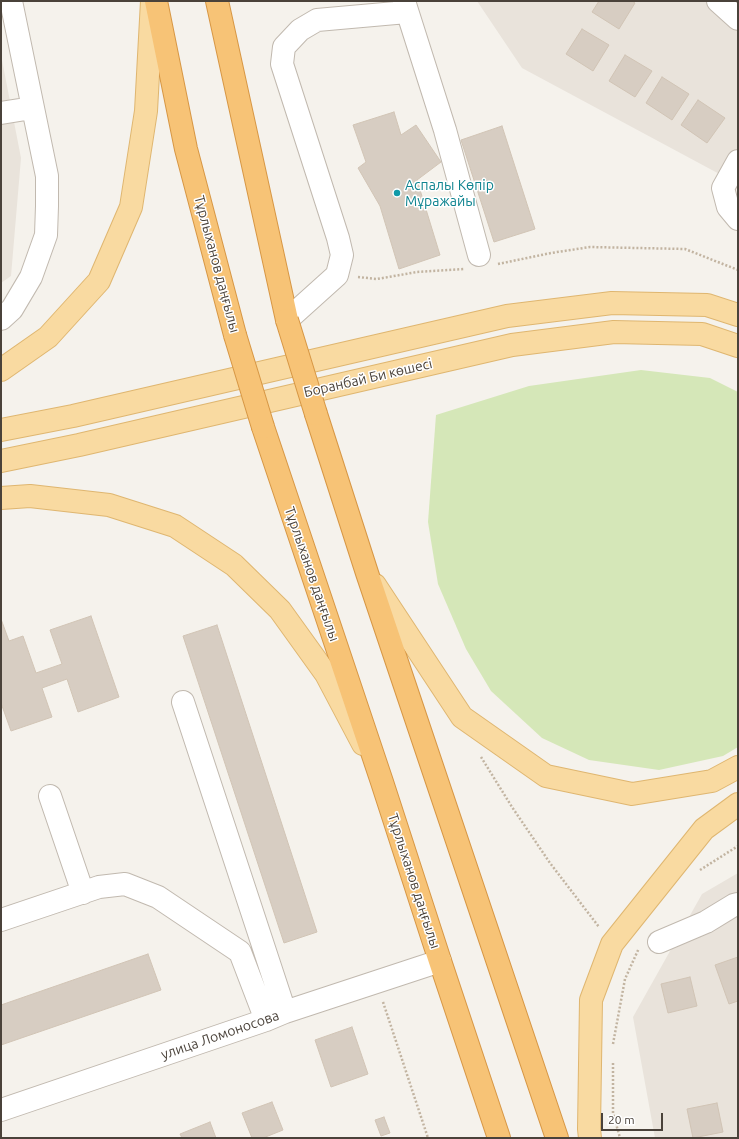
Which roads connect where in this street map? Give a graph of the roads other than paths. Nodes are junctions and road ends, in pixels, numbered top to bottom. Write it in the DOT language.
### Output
graph roads {
  1 [pos="152,1"];
  2 [pos="156,1"];
  3 [pos="217,1"];
  4 [pos="718,1"];
  5 [pos="8,5"];
  6 [pos="405,7"];
  7 [pos="370,8"];
  8 [pos="738,19"];
  9 [pos="32,108"];
  10 [pos="1,114"];
  11 [pos="738,161"];
  12 [pos="738,219"];
  13 [pos="479,263"];
  14 [pos="738,315"];
  15 [pos="1,319"];
  16 [pos="287,320"];
  17 [pos="738,346"];
  18 [pos="1,370"];
  19 [pos="1,430"];
  20 [pos="1,461"];
  21 [pos="1,498"];
  22 [pos="366,573"];
  23 [pos="183,702"];
  24 [pos="738,767"];
  25 [pos="382,782"];
  26 [pos="50,796"];
  27 [pos="738,804"];
  28 [pos="82,893"];
  29 [pos="738,904"];
  30 [pos="1,920"];
  31 [pos="659,942"];
  32 [pos="440,961"];
  33 [pos="276,1016"];
  34 [pos="1,1110"];
  35 [pos="499,1138"];
  36 [pos="557,1138"];
  37 [pos="590,1138"];
  1 -- 18 [label="main road"];
  2 -- 25 [label="highway, Тұрлыханов даңғылы, bridge"];
  3 -- 16 [label="highway"];
  4 -- 8 [label="street"];
  5 -- 9 [label="street"];
  6 -- 7 [label="street"];
  6 -- 13 [label="street"];
  7 -- 16 [label="street"];
  9 -- 10 [label="street"];
  9 -- 15 [label="street"];
  11 -- 12 [label="street"];
  14 -- 19 [label="main road, Боранбай Би көшесі"];
  16 -- 22 [label="highway, bridge"];
  17 -- 20 [label="main road, Боранбай Би көшесі"];
  21 -- 25 [label="main road"];
  22 -- 24 [label="main road"];
  22 -- 36 [label="highway"];
  23 -- 33 [label="street"];
  25 -- 32 [label="highway, Тұрлыханов даңғылы"];
  26 -- 28 [label="street"];
  27 -- 37 [label="main road"];
  28 -- 30 [label="street"];
  28 -- 33 [label="street"];
  29 -- 31 [label="street"];
  32 -- 33 [label="street, улица Ломоносова"];
  32 -- 35 [label="highway, Тұрлыханов даңғылы"];
  33 -- 34 [label="street, улица Ломоносова"];
}
